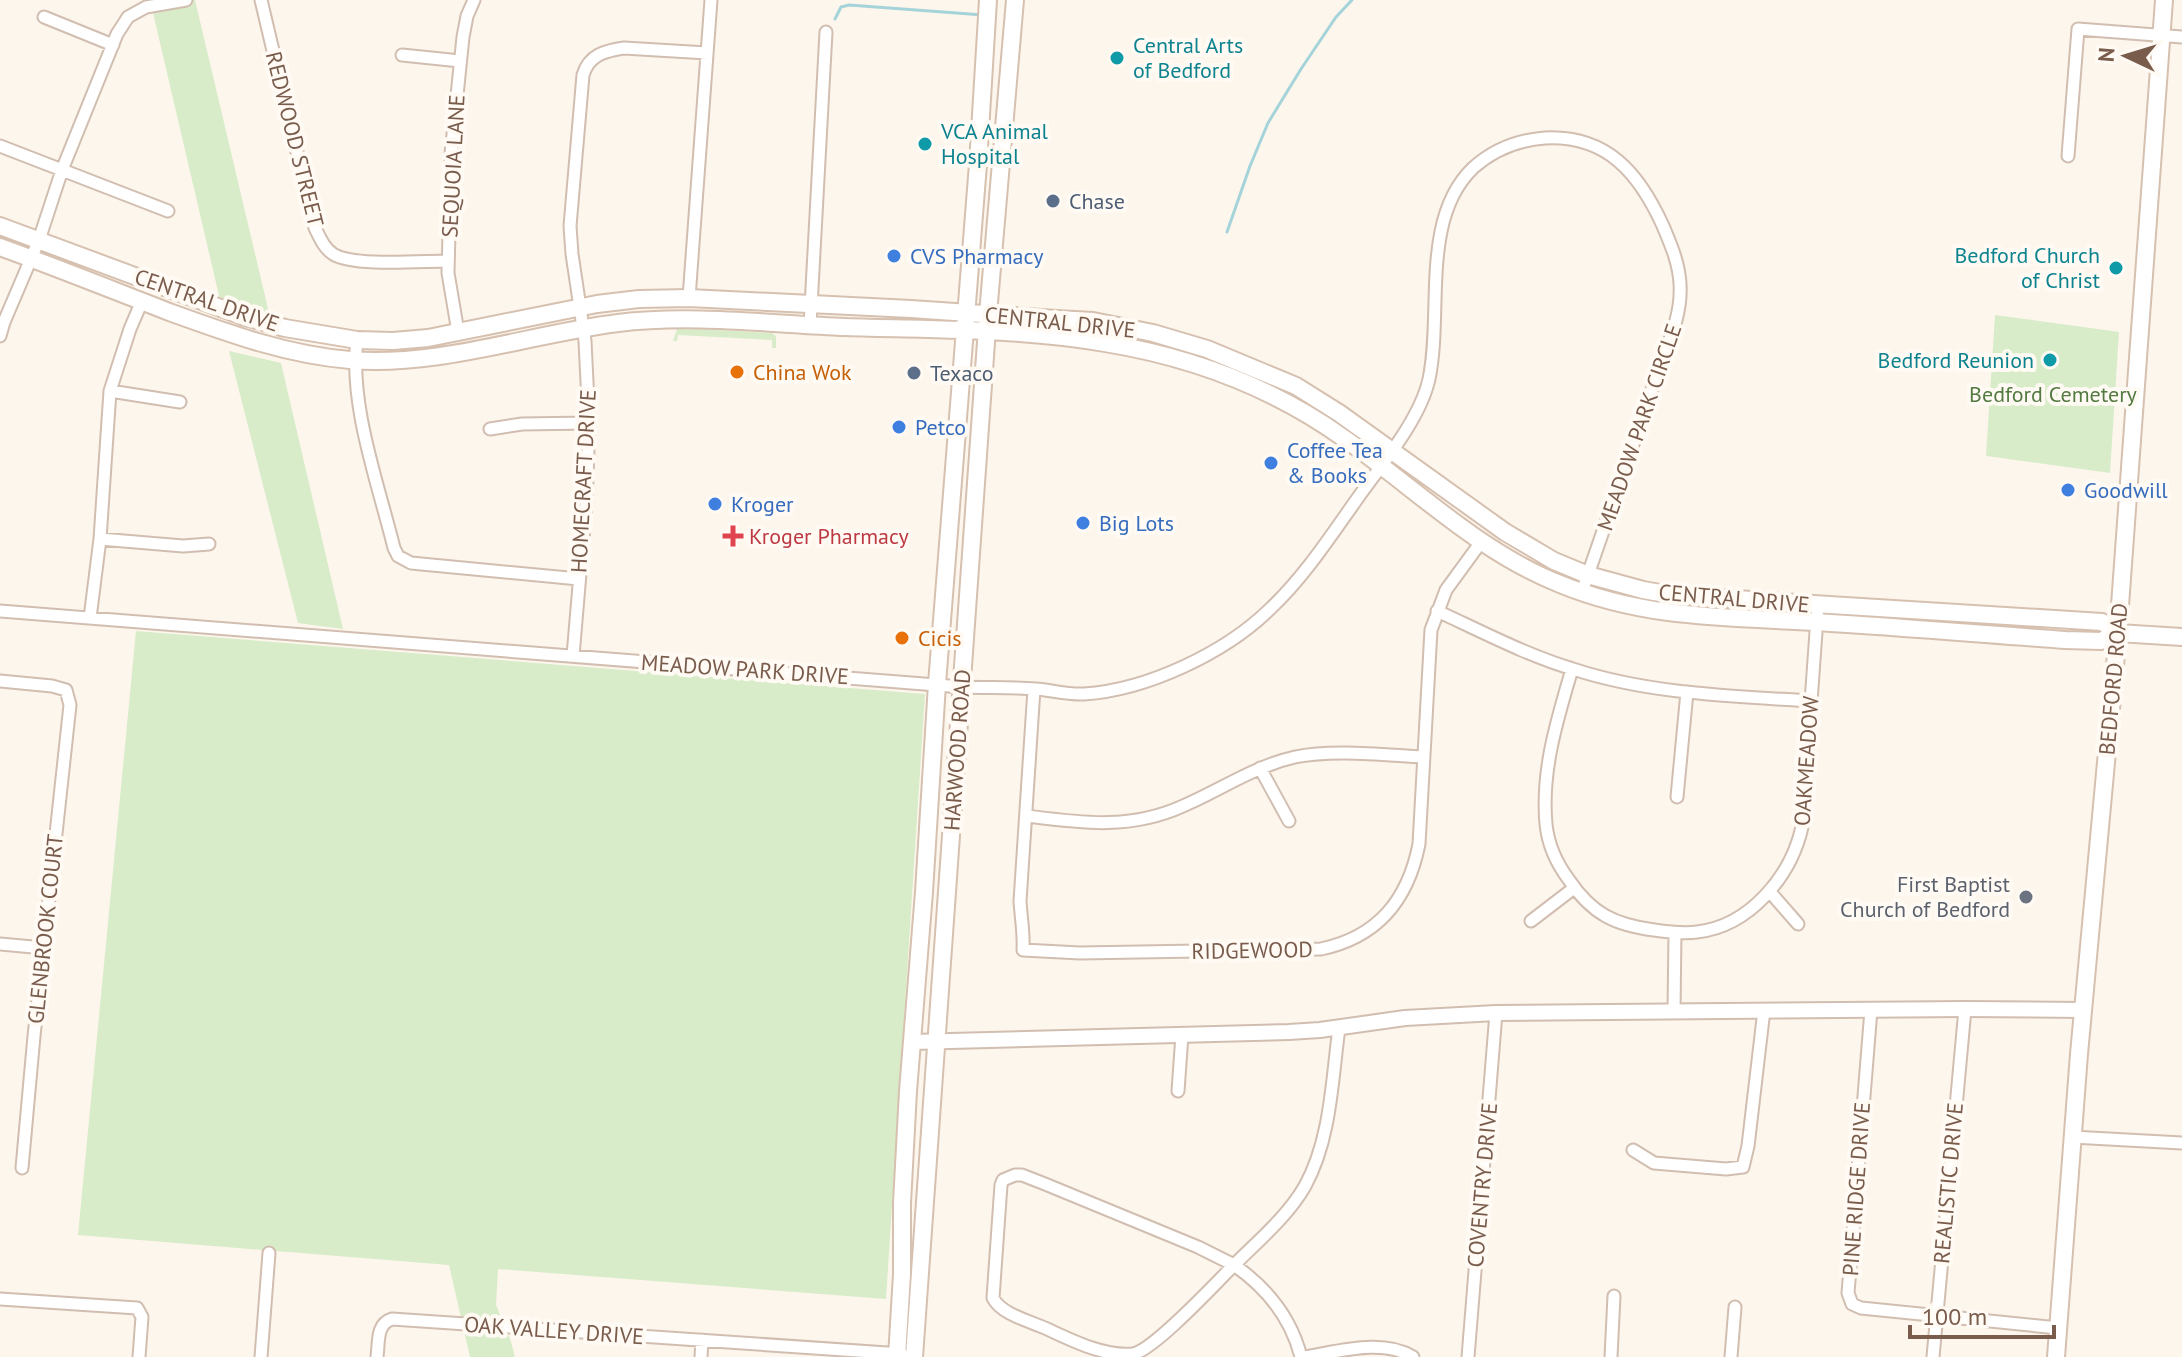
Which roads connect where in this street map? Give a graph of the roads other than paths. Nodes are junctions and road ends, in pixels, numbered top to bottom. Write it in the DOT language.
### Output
graph roads {
  1 [pos="186,0"];
  2 [pos="261,0"];
  3 [pos="474,0"];
  4 [pos="711,0"];
  5 [pos="988,0"];
  6 [pos="1015,0"];
  7 [pos="2164,0"];
  8 [pos="44,17"];
  9 [pos="826,32"];
  10 [pos="2161,37"];
  11 [pos="2182,37"];
  12 [pos="113,45"];
  13 [pos="707,53"];
  14 [pos="402,55"];
  15 [pos="460,61"];
  16 [pos="981,123"];
  17 [pos="1004,123"];
  18 [pos="0,146"];
  19 [pos="2068,156"];
  20 [pos="62,170"];
  21 [pos="168,211"];
  22 [pos="0,226"];
  23 [pos="39,240"];
  24 [pos="0,247"];
  25 [pos="31,258"];
  26 [pos="448,261"];
  27 [pos="689,298"];
  28 [pos="142,301"];
  29 [pos="811,304"];
  30 [pos="580,307"];
  31 [pos="967,312"];
  32 [pos="988,314"];
  33 [pos="2,321"];
  34 [pos="810,325"];
  35 [pos="583,329"];
  36 [pos="966,331"];
  37 [pos="1142,331"];
  38 [pos="458,332"];
  39 [pos="987,332"];
  40 [pos="0,336"];
  41 [pos="357,340"];
  42 [pos="1137,350"];
  43 [pos="355,360"];
  44 [pos="1291,384"];
  45 [pos="110,391"];
  46 [pos="1282,401"];
  47 [pos="180,402"];
  48 [pos="589,423"];
  49 [pos="490,429"];
  50 [pos="1392,451"];
  51 [pos="1381,466"];
  52 [pos="950,515"];
  53 [pos="974,516"];
  54 [pos="100,539"];
  55 [pos="1481,542"];
  56 [pos="209,544"];
  57 [pos="1588,575"];
  58 [pos="579,579"];
  59 [pos="1582,592"];
  60 [pos="1818,604"];
  61 [pos="0,611"];
  62 [pos="1437,611"];
  63 [pos="90,618"];
  64 [pos="1817,622"];
  65 [pos="2118,633"];
  66 [pos="2182,637"];
  67 [pos="573,656"];
  68 [pos="1572,669"];
  69 [pos="0,681"];
  70 [pos="937,684"];
  71 [pos="962,687"];
  72 [pos="1034,689"];
  73 [pos="1687,692"];
  74 [pos="1811,701"];
  75 [pos="1423,757"];
  76 [pos="1260,768"];
  77 [pos="1677,797"];
  78 [pos="1027,816"];
  79 [pos="1289,821"];
  80 [pos="1574,888"];
  81 [pos="1770,892"];
  82 [pos="1531,921"];
  83 [pos="1798,924"];
  84 [pos="1675,933"];
  85 [pos="0,944"];
  86 [pos="44,948"];
  87 [pos="1965,1009"];
  88 [pos="1764,1010"];
  89 [pos="1871,1010"];
  90 [pos="2083,1010"];
  91 [pos="1674,1011"];
  92 [pos="1496,1013"];
  93 [pos="1339,1028"];
  94 [pos="1182,1035"];
  95 [pos="937,1041"];
  96 [pos="912,1042"];
  97 [pos="1178,1091"];
  98 [pos="2072,1137"];
  99 [pos="2182,1143"];
  100 [pos="1633,1150"];
  101 [pos="22,1168"];
  102 [pos="269,1253"];
  103 [pos="1234,1265"];
  104 [pos="1614,1296"];
  105 [pos="0,1299"];
  106 [pos="1735,1307"];
  107 [pos="1937,1314"];
  108 [pos="2058,1328"];
  109 [pos="702,1340"];
  110 [pos="820,1353"];
  111 [pos="905,1356"];
  112 [pos="139,1357"];
  113 [pos="261,1357"];
  114 [pos="377,1357"];
  115 [pos="701,1357"];
  116 [pos="1302,1357"];
  117 [pos="1413,1357"];
  118 [pos="1468,1357"];
  119 [pos="1611,1357"];
  120 [pos="1731,1357"];
  121 [pos="1933,1357"];
  122 [pos="2056,1357"];
  1 -- 12 [label="street"];
  2 -- 26 [label="street, REDWOOD STREET"];
  3 -- 15 [label="street, SEQUOIA LANE"];
  4 -- 13 [label="street"];
  5 -- 16 [label="main road, HARWOOD ROAD"];
  6 -- 17 [label="main road, HARWOOD ROAD"];
  7 -- 10 [label="main road, BEDFORD ROAD"];
  8 -- 12 [label="street"];
  9 -- 29 [label="street"];
  10 -- 11 [label="street"];
  10 -- 19 [label="street"];
  10 -- 65 [label="main road, BEDFORD ROAD"];
  12 -- 20 [label="street"];
  13 -- 27 [label="street"];
  13 -- 30 [label="street, HOMECRAFT DRIVE"];
  14 -- 15 [label="street"];
  15 -- 26 [label="street, SEQUOIA LANE"];
  16 -- 17 [label="main road"];
  16 -- 31 [label="main road, HARWOOD ROAD"];
  17 -- 32 [label="main road, HARWOOD ROAD"];
  18 -- 20 [label="street"];
  20 -- 21 [label="street"];
  20 -- 23 [label="street"];
  22 -- 23 [label="main road, CENTRAL DRIVE"];
  23 -- 25 [label="street"];
  23 -- 41 [label="main road, CENTRAL DRIVE"];
  24 -- 25 [label="main road, CENTRAL DRIVE"];
  25 -- 28 [label="main road, CENTRAL DRIVE"];
  25 -- 33 [label="street"];
  26 -- 38 [label="street, SEQUOIA LANE"];
  27 -- 29 [label="main road, CENTRAL DRIVE"];
  27 -- 30 [label="main road, CENTRAL DRIVE"];
  28 -- 43 [label="main road, CENTRAL DRIVE"];
  28 -- 45 [label="street"];
  29 -- 31 [label="main road, CENTRAL DRIVE"];
  29 -- 34 [label="street"];
  30 -- 35 [label="street, HOMECRAFT DRIVE"];
  30 -- 38 [label="main road, CENTRAL DRIVE"];
  31 -- 32 [label="main road, CENTRAL DRIVE"];
  31 -- 36 [label="main road, HARWOOD ROAD"];
  32 -- 37 [label="main road, CENTRAL DRIVE"];
  32 -- 39 [label="main road, HARWOOD ROAD"];
  33 -- 40 [label="street"];
  34 -- 35 [label="main road, CENTRAL DRIVE"];
  34 -- 36 [label="main road, CENTRAL DRIVE"];
  35 -- 43 [label="main road, CENTRAL DRIVE"];
  35 -- 48 [label="street, HOMECRAFT DRIVE"];
  36 -- 39 [label="main road, CENTRAL DRIVE"];
  36 -- 52 [label="main road, HARWOOD ROAD"];
  37 -- 42 [label="main road"];
  37 -- 44 [label="main road, CENTRAL DRIVE"];
  38 -- 41 [label="main road, CENTRAL DRIVE"];
  39 -- 42 [label="main road, CENTRAL DRIVE"];
  39 -- 53 [label="main road, HARWOOD ROAD"];
  41 -- 43 [label="street"];
  42 -- 46 [label="main road, CENTRAL DRIVE"];
  43 -- 58 [label="street"];
  44 -- 46 [label="main road"];
  44 -- 50 [label="main road, CENTRAL DRIVE"];
  45 -- 47 [label="street"];
  45 -- 54 [label="street"];
  46 -- 51 [label="main road, CENTRAL DRIVE"];
  48 -- 49 [label="street"];
  48 -- 58 [label="street, HOMECRAFT DRIVE"];
  50 -- 51 [label="street, MEADOW PARK DRIVE"];
  50 -- 57 [label="main road, CENTRAL DRIVE"];
  50 -- 57 [label="street, MEADOW PARK CIRCLE"];
  51 -- 55 [label="main road, CENTRAL DRIVE"];
  51 -- 72 [label="street, MEADOW PARK DRIVE"];
  52 -- 53 [label="main road"];
  52 -- 70 [label="main road, HARWOOD ROAD"];
  53 -- 71 [label="main road, HARWOOD ROAD"];
  54 -- 56 [label="street"];
  54 -- 63 [label="street"];
  55 -- 59 [label="main road, CENTRAL DRIVE"];
  55 -- 62 [label="street, RIDGEWOOD"];
  57 -- 59 [label="street, MEADOW PARK CIRCLE"];
  57 -- 60 [label="main road, CENTRAL DRIVE"];
  58 -- 67 [label="street, HOMECRAFT DRIVE"];
  59 -- 64 [label="main road, CENTRAL DRIVE"];
  60 -- 64 [label="street, OAKMEADOW"];
  60 -- 65 [label="main road, CENTRAL DRIVE"];
  61 -- 63 [label="street, MEADOW PARK DRIVE"];
  62 -- 68 [label="street"];
  62 -- 75 [label="street, RIDGEWOOD"];
  63 -- 67 [label="street, MEADOW PARK DRIVE"];
  64 -- 65 [label="main road, CENTRAL DRIVE"];
  64 -- 74 [label="street, OAKMEADOW"];
  65 -- 66 [label="main road, CENTRAL DRIVE"];
  65 -- 90 [label="main road, BEDFORD ROAD"];
  67 -- 70 [label="street, MEADOW PARK DRIVE"];
  68 -- 73 [label="street"];
  68 -- 80 [label="street, OAKMEADOW"];
  69 -- 86 [label="street, GLENBROOK COURT"];
  70 -- 71 [label="street, MEADOW PARK DRIVE"];
  70 -- 96 [label="main road, HARWOOD ROAD"];
  71 -- 72 [label="street, MEADOW PARK DRIVE"];
  71 -- 95 [label="main road, HARWOOD ROAD"];
  72 -- 78 [label="street, RIDGEWOOD"];
  73 -- 74 [label="street"];
  73 -- 77 [label="street"];
  74 -- 81 [label="street, OAKMEADOW"];
  75 -- 76 [label="street"];
  75 -- 78 [label="street, RIDGEWOOD"];
  76 -- 78 [label="street"];
  76 -- 79 [label="street"];
  80 -- 82 [label="street"];
  80 -- 84 [label="street, OAKMEADOW"];
  81 -- 83 [label="street"];
  81 -- 84 [label="street, OAKMEADOW"];
  84 -- 91 [label="street"];
  85 -- 86 [label="street"];
  86 -- 101 [label="street, GLENBROOK COURT"];
  87 -- 89 [label="street"];
  87 -- 90 [label="street"];
  87 -- 107 [label="street, REALISTIC DRIVE"];
  88 -- 89 [label="street"];
  88 -- 91 [label="street"];
  88 -- 100 [label="street"];
  89 -- 107 [label="street, PINE RIDGE DRIVE"];
  90 -- 98 [label="main road, BEDFORD ROAD"];
  91 -- 92 [label="street"];
  92 -- 93 [label="street"];
  92 -- 118 [label="street, COVENTRY DRIVE"];
  93 -- 94 [label="street"];
  93 -- 103 [label="street"];
  94 -- 95 [label="street"];
  94 -- 97 [label="street"];
  95 -- 96 [label="street"];
  95 -- 111 [label="main road, HARWOOD ROAD"];
  96 -- 111 [label="main road, HARWOOD ROAD"];
  98 -- 99 [label="street"];
  98 -- 108 [label="main road, BEDFORD ROAD"];
  102 -- 113 [label="street"];
  103 -- 103 [label="street"];
  103 -- 116 [label="street"];
  104 -- 119 [label="street"];
  105 -- 112 [label="street"];
  106 -- 120 [label="street"];
  107 -- 108 [label="street, PINE RIDGE DRIVE"];
  107 -- 121 [label="street, REALISTIC DRIVE"];
  108 -- 122 [label="main road, BEDFORD ROAD"];
  109 -- 110 [label="street, OAK VALLEY DRIVE"];
  109 -- 114 [label="street, OAK VALLEY DRIVE"];
  109 -- 115 [label="street"];
  110 -- 111 [label="street, OAK VALLEY DRIVE"];
  116 -- 117 [label="street"];
}
